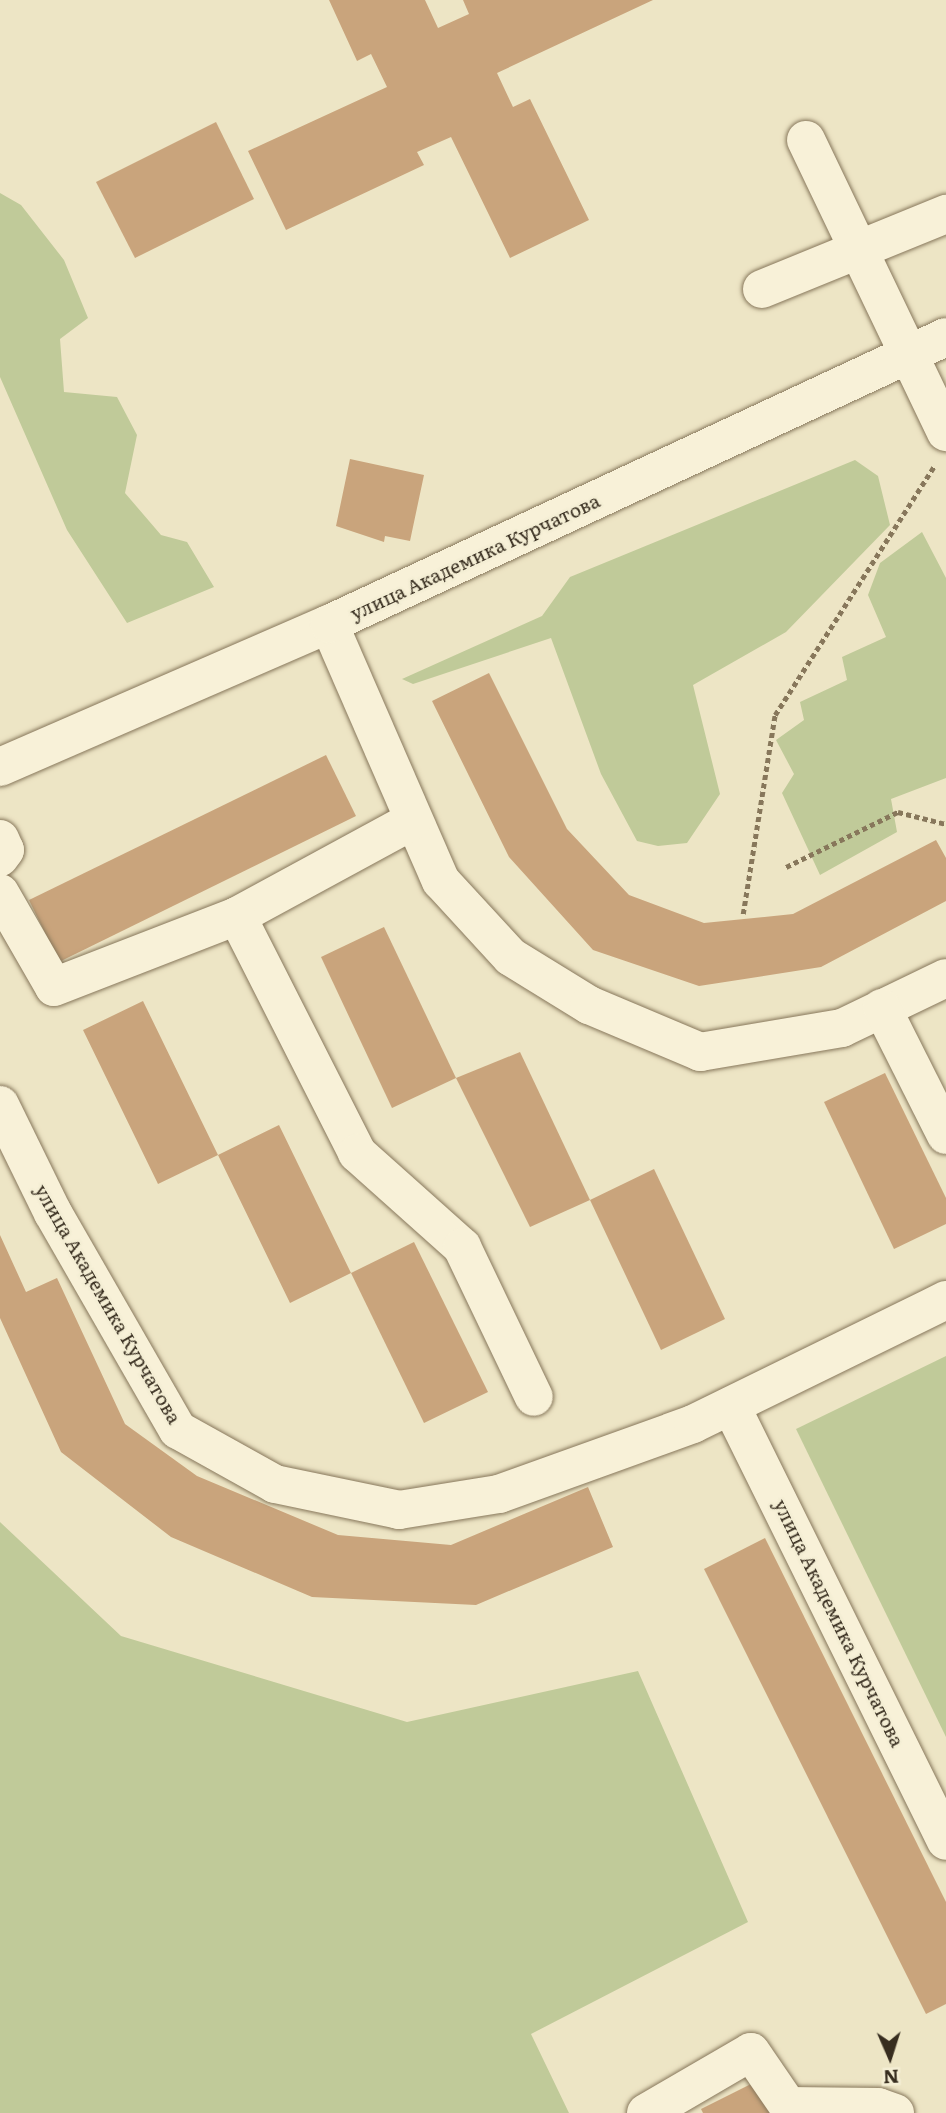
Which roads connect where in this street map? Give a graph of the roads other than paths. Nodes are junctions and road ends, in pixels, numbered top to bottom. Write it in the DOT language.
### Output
graph roads {
  1 [pos="806,140"];
  2 [pos="946,214"];
  3 [pos="861,248"];
  4 [pos="762,289"];
  5 [pos="946,337"];
  6 [pos="911,354"];
  7 [pos="942,446"];
  8 [pos="329,625"];
  9 [pos="0,767"];
  10 [pos="412,821"];
  11 [pos="0,839"];
  12 [pos="0,857"];
  13 [pos="0,893"];
  14 [pos="237,916"];
  15 [pos="946,978"];
  16 [pos="882,1008"];
  17 [pos="0,1105"];
  18 [pos="946,1135"];
  19 [pos="946,1300"];
  20 [pos="534,1397"];
  21 [pos="731,1406"];
  22 [pos="946,1841"];
  23 [pos="790,2109"];
  24 [pos="646,2113"];
  25 [pos="895,2113"];
  1 -- 3 [label="street"];
  2 -- 3 [label="street"];
  3 -- 4 [label="street"];
  3 -- 6 [label="street"];
  5 -- 6 [label="street, улица Академика Курчатова"];
  6 -- 7 [label="street"];
  6 -- 8 [label="street, улица Академика Курчатова"];
  8 -- 9 [label="street, улица Академика Курчатова"];
  8 -- 10 [label="street"];
  10 -- 14 [label="street"];
  10 -- 16 [label="street"];
  11 -- 12 [label="street"];
  13 -- 14 [label="street"];
  14 -- 20 [label="street"];
  15 -- 16 [label="street"];
  16 -- 18 [label="street"];
  17 -- 21 [label="street, улица Академика Курчатова"];
  19 -- 21 [label="street, улица Академика Курчатова"];
  21 -- 22 [label="street, улица Академика Курчатова"];
  23 -- 24 [label="street"];
  23 -- 25 [label="street"];
}
